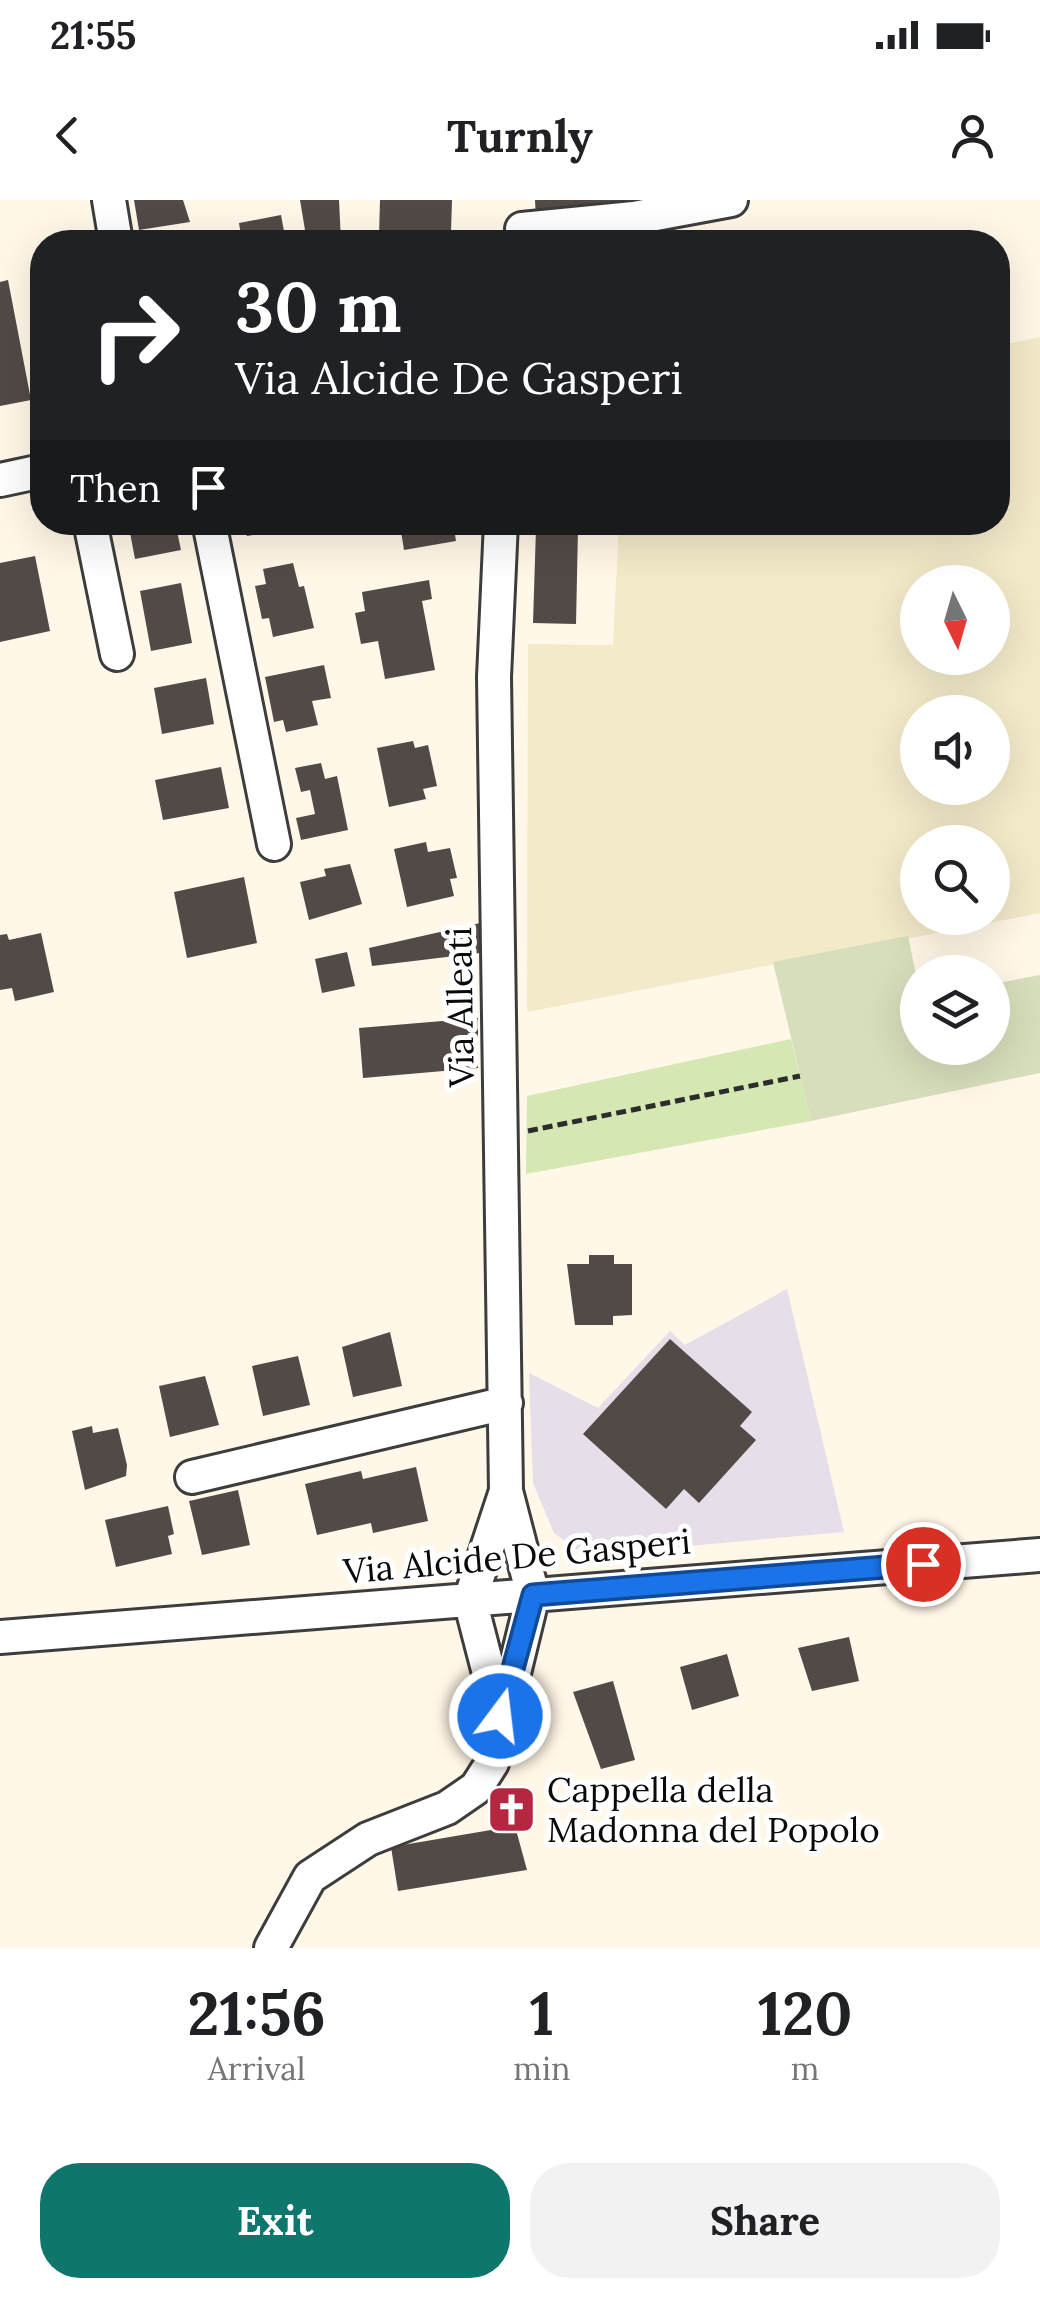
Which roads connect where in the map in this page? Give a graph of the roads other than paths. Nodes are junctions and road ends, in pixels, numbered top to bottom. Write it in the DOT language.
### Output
graph roads {
  1 [pos="109,200"];
  2 [pos="731,200"];
  3 [pos="522,224"];
  4 [pos="114,230"];
  5 [pos="30,474"];
  6 [pos="0,480"];
  7 [pos="93,535"];
  8 [pos="213,535"];
  9 [pos="500,535"];
  10 [pos="118,654"];
  11 [pos="274,844"];
  12 [pos="506,1403"];
  13 [pos="192,1477"];
  14 [pos="506,1491"];
  15 [pos="1040,1555"];
  16 [pos="533,1595"];
  17 [pos="470,1600"];
  18 [pos="0,1637"];
  19 [pos="500,1716"];
  20 [pos="271,1948"];
  1 -- 4 [label="street"];
  2 -- 3 [label="street"];
  5 -- 6 [label="street"];
  7 -- 10 [label="street"];
  8 -- 11 [label="street"];
  9 -- 12 [label="street, Via Alleati"];
  12 -- 13 [label="street"];
  12 -- 14 [label="street, Via Alleati"];
  14 -- 16 [label="street, Via Alleati"];
  14 -- 17 [label="street, Via Alleati"];
  15 -- 16 [label="street, Via Alcide De Gasperi"];
  16 -- 17 [label="street, Via Alcide De Gasperi"];
  16 -- 19 [label="street"];
  17 -- 18 [label="street, Via Alcide De Gasperi"];
  17 -- 19 [label="street"];
  19 -- 20 [label="street"];
}
